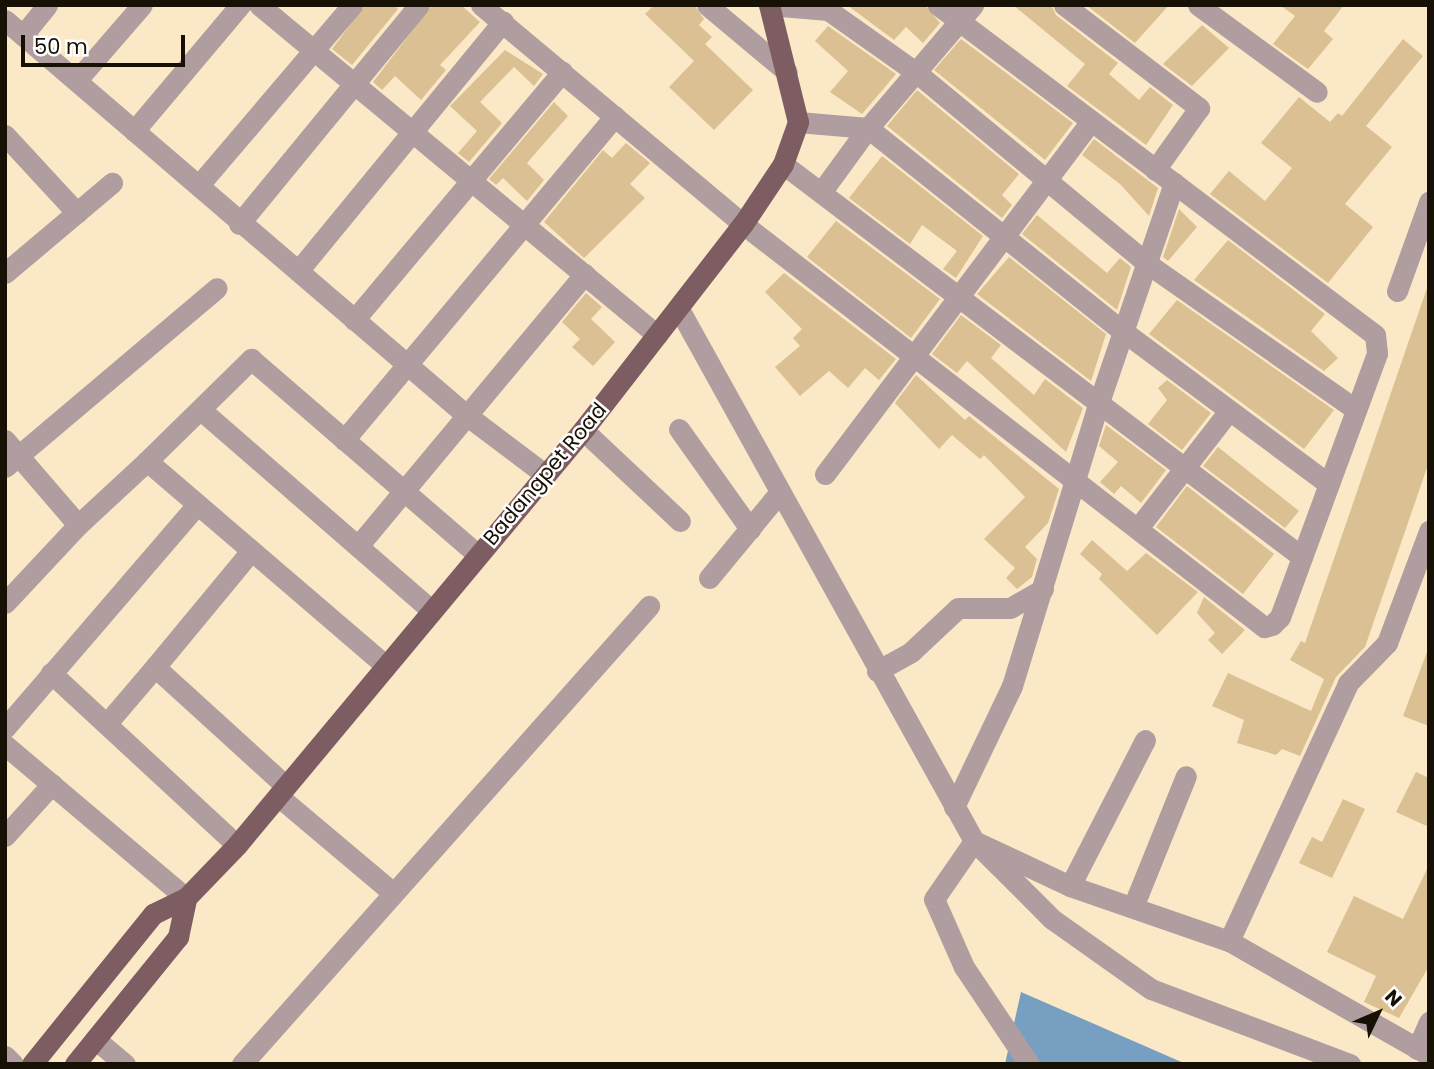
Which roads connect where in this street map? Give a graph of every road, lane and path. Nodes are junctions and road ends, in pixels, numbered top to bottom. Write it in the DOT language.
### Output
graph roads {
  1 [pos="47,5"];
  2 [pos="142,5"];
  3 [pos="240,5"];
  4 [pos="259,5"];
  5 [pos="352,5"];
  6 [pos="419,5"];
  7 [pos="481,5"];
  8 [pos="707,5"];
  9 [pos="769,5"];
  10 [pos="938,5"];
  11 [pos="973,5"];
  12 [pos="1064,5"];
  13 [pos="1211,9"];
  14 [pos="5,20"];
  15 [pos="503,21"];
  16 [pos="960,22"];
  17 [pos="23,35"];
  18 [pos="312,50"];
  19 [pos="562,72"];
  20 [pos="787,72"];
  21 [pos="917,74"];
  22 [pos="77,80"];
  23 [pos="352,83"];
  24 [pos="1317,92"];
  25 [pos="615,116"];
  26 [pos="1091,121"];
  27 [pos="798,122"];
  28 [pos="868,128"];
  29 [pos="134,131"];
  30 [pos="416,133"];
  31 [pos="5,135"];
  32 [pos="783,164"];
  33 [pos="1155,170"];
  34 [pos="472,179"];
  35 [pos="1048,182"];
  36 [pos="112,183"];
  37 [pos="1174,183"];
  38 [pos="199,186"];
  39 [pos="821,191"];
  40 [pos="1429,202"];
  41 [pos="77,213"];
  42 [pos="239,224"];
  43 [pos="743,224"];
  44 [pos="526,226"];
  45 [pos="1006,237"];
  46 [pos="1148,264"];
  47 [pos="298,271"];
  48 [pos="5,272"];
  49 [pos="585,274"];
  50 [pos="217,288"];
  51 [pos="1397,291"];
  52 [pos="961,299"];
  53 [pos="679,309"];
  54 [pos="354,320"];
  55 [pos="1124,332"];
  56 [pos="657,335"];
  57 [pos="914,356"];
  58 [pos="409,366"];
  59 [pos="1098,405"];
  60 [pos="1355,409"];
  61 [pos="201,410"];
  62 [pos="1228,412"];
  63 [pos="465,414"];
  64 [pos="679,429"];
  65 [pos="583,430"];
  66 [pos="344,440"];
  67 [pos="10,454"];
  68 [pos="147,461"];
  69 [pos="1184,472"];
  70 [pos="825,474"];
  71 [pos="546,475"];
  72 [pos="1078,482"];
  73 [pos="1327,483"];
  74 [pos="403,490"];
  75 [pos="779,493"];
  76 [pos="197,505"];
  77 [pos="680,521"];
  78 [pos="78,524"];
  79 [pos="750,528"];
  80 [pos="1138,528"];
  81 [pos="1429,531"];
  82 [pos="358,546"];
  83 [pos="251,551"];
  84 [pos="478,555"];
  85 [pos="1302,557"];
  86 [pos="709,578"];
  87 [pos="1043,589"];
  88 [pos="5,603"];
  89 [pos="649,606"];
  90 [pos="432,611"];
  91 [pos="386,665"];
  92 [pos="155,667"];
  93 [pos="877,671"];
  94 [pos="51,673"];
  95 [pos="108,722"];
  96 [pos="5,728"];
  97 [pos="1145,740"];
  98 [pos="5,744"];
  99 [pos="1186,776"];
  100 [pos="52,784"];
  101 [pos="282,791"];
  102 [pos="954,807"];
  103 [pos="5,836"];
  104 [pos="974,841"];
  105 [pos="237,845"];
  106 [pos="1070,886"];
  107 [pos="393,893"];
  108 [pos="187,898"];
  109 [pos="1133,907"];
  110 [pos="1229,941"];
  111 [pos="1429,1022"];
  112 [pos="95,1039"];
  113 [pos="1423,1052"];
  114 [pos="5,1056"];
  115 [pos="13,1064"];
  116 [pos="32,1064"];
  117 [pos="75,1064"];
  118 [pos="125,1064"];
  119 [pos="242,1064"];
  120 [pos="1029,1064"];
  121 [pos="1350,1064"];
  1 -- 17 [label="street"];
  2 -- 22 [label="street"];
  3 -- 29 [label="street"];
  4 -- 18 [label="street"];
  5 -- 18 [label="street"];
  6 -- 23 [label="street"];
  7 -- 15 [label="street"];
  8 -- 20 [label="street"];
  9 -- 20 [label="main road"];
  9 -- 21 [label="street"];
  10 -- 16 [label="street"];
  11 -- 16 [label="street"];
  12 -- 33 [label="street"];
  13 -- 24 [label="street"];
  14 -- 17 [label="street"];
  15 -- 19 [label="street"];
  15 -- 30 [label="street"];
  16 -- 21 [label="street"];
  16 -- 26 [label="street"];
  17 -- 22 [label="street"];
  18 -- 23 [label="street"];
  18 -- 38 [label="street"];
  19 -- 25 [label="street"];
  19 -- 34 [label="street"];
  20 -- 27 [label="main road"];
  21 -- 28 [label="street"];
  21 -- 35 [label="street"];
  22 -- 29 [label="street"];
  23 -- 30 [label="street"];
  23 -- 42 [label="street"];
  25 -- 43 [label="street"];
  25 -- 44 [label="street"];
  26 -- 33 [label="street"];
  26 -- 35 [label="street"];
  27 -- 28 [label="street"];
  27 -- 32 [label="main road, Badangpet Road"];
  28 -- 39 [label="street"];
  28 -- 45 [label="street"];
  29 -- 38 [label="street"];
  30 -- 34 [label="street"];
  30 -- 47 [label="street"];
  31 -- 41 [label="street"];
  32 -- 39 [label="street"];
  32 -- 43 [label="main road, Badangpet Road"];
  33 -- 37 [label="street"];
  34 -- 44 [label="street"];
  34 -- 54 [label="street"];
  35 -- 45 [label="street"];
  35 -- 46 [label="street"];
  36 -- 41 [label="street"];
  37 -- 46 [label="street"];
  37 -- 60 [label="street"];
  38 -- 42 [label="street"];
  39 -- 52 [label="street"];
  40 -- 51 [label="street"];
  41 -- 48 [label="street"];
  42 -- 47 [label="street"];
  43 -- 53 [label="main road, Badangpet Road"];
  43 -- 57 [label="street"];
  44 -- 49 [label="street"];
  44 -- 58 [label="street"];
  45 -- 52 [label="street"];
  45 -- 55 [label="street"];
  46 -- 55 [label="street"];
  46 -- 60 [label="street"];
  47 -- 54 [label="street"];
  49 -- 56 [label="street"];
  49 -- 63 [label="street"];
  50 -- 67 [label="street"];
  52 -- 57 [label="street"];
  52 -- 59 [label="street"];
  53 -- 56 [label="main road, Badangpet Road"];
  53 -- 75 [label="street"];
  54 -- 58 [label="street"];
  55 -- 59 [label="street"];
  55 -- 62 [label="street"];
  56 -- 65 [label="main road, Badangpet Road"];
  57 -- 70 [label="street"];
  57 -- 72 [label="street"];
  58 -- 63 [label="street"];
  58 -- 66 [label="street"];
  59 -- 69 [label="street"];
  59 -- 72 [label="street"];
  60 -- 73 [label="street"];
  61 -- 66 [label="street"];
  61 -- 68 [label="street"];
  61 -- 82 [label="street"];
  62 -- 69 [label="street"];
  62 -- 73 [label="street"];
  63 -- 71 [label="street"];
  63 -- 74 [label="street"];
  64 -- 79 [label="street"];
  65 -- 71 [label="main road, Badangpet Road"];
  65 -- 77 [label="street"];
  66 -- 74 [label="street"];
  67 -- 78 [label="street"];
  68 -- 76 [label="street"];
  68 -- 78 [label="street"];
  69 -- 80 [label="street"];
  69 -- 85 [label="street"];
  71 -- 84 [label="main road, Badangpet Road"];
  72 -- 80 [label="street"];
  72 -- 87 [label="street"];
  73 -- 85 [label="street"];
  74 -- 82 [label="street"];
  74 -- 84 [label="street"];
  75 -- 79 [label="street"];
  75 -- 93 [label="street"];
  76 -- 83 [label="street"];
  76 -- 94 [label="street"];
  78 -- 88 [label="street"];
  79 -- 86 [label="street"];
  80 -- 85 [label="street"];
  81 -- 110 [label="street"];
  82 -- 90 [label="street"];
  83 -- 91 [label="street"];
  83 -- 92 [label="street"];
  84 -- 90 [label="main road, Badangpet Road"];
  87 -- 93 [label="street"];
  87 -- 102 [label="street"];
  89 -- 107 [label="street"];
  90 -- 91 [label="main road, Badangpet Road"];
  91 -- 101 [label="main road, Badangpet Road"];
  92 -- 95 [label="street"];
  92 -- 101 [label="street"];
  93 -- 102 [label="street"];
  94 -- 95 [label="street"];
  94 -- 96 [label="street"];
  95 -- 105 [label="street"];
  97 -- 106 [label="street"];
  98 -- 100 [label="street"];
  99 -- 109 [label="street"];
  100 -- 103 [label="street"];
  100 -- 108 [label="street"];
  101 -- 105 [label="main road, Badangpet Road"];
  101 -- 107 [label="street"];
  102 -- 104 [label="street"];
  104 -- 106 [label="street"];
  104 -- 120 [label="street"];
  104 -- 121 [label="street"];
  105 -- 108 [label="main road, Badangpet Road"];
  106 -- 109 [label="street"];
  107 -- 119 [label="street"];
  108 -- 112 [label="main road"];
  108 -- 116 [label="main road, Badangpet Road"];
  109 -- 110 [label="street"];
  110 -- 113 [label="street"];
  111 -- 113 [label="street"];
  112 -- 117 [label="main road"];
  112 -- 118 [label="street"];
  114 -- 115 [label="street"];
}
